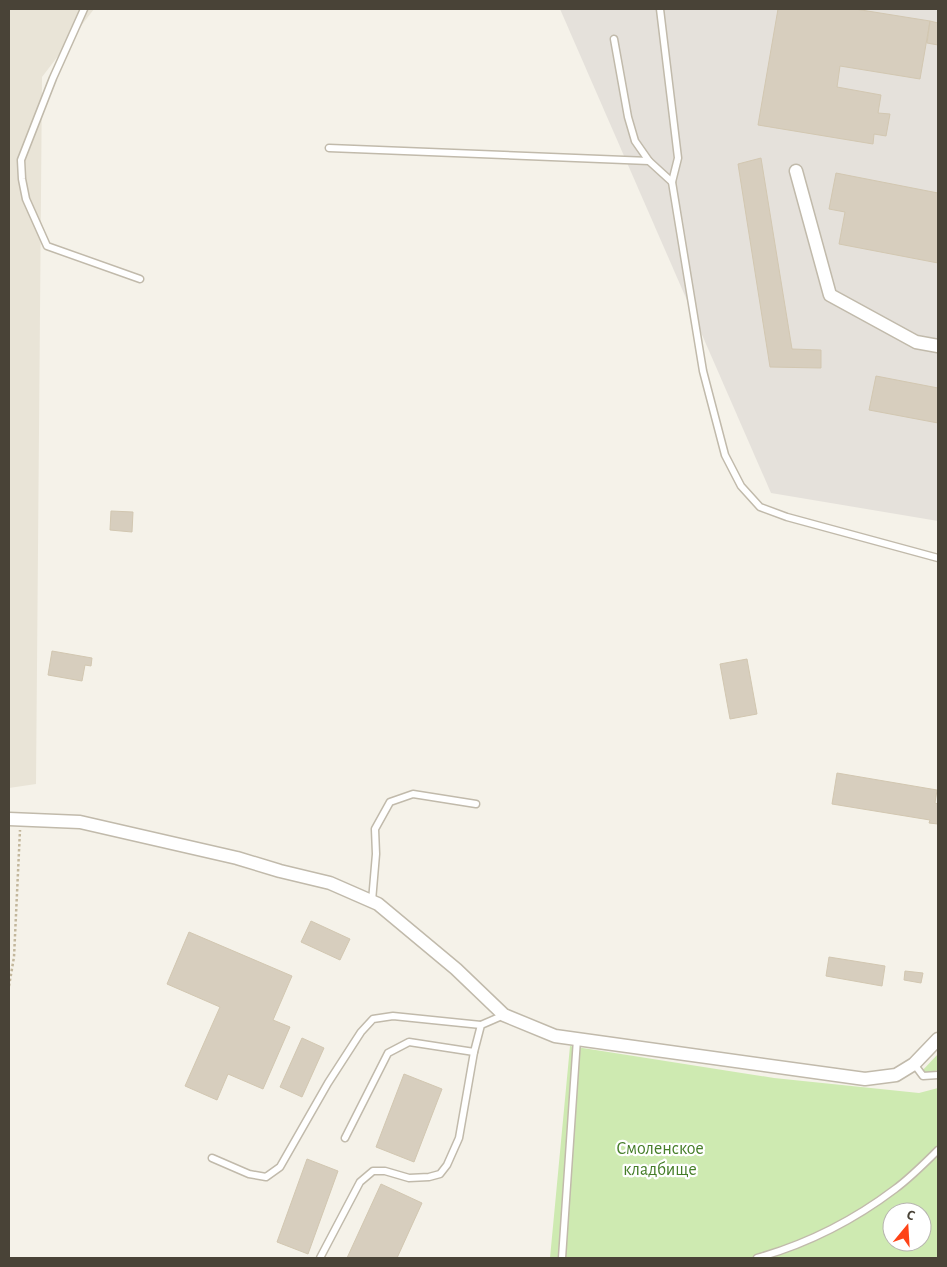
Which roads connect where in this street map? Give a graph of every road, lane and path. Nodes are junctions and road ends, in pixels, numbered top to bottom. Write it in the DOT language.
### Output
graph roads {
  1 [pos="84,9"];
  2 [pos="660,9"];
  3 [pos="614,39"];
  4 [pos="329,148"];
  5 [pos="649,161"];
  6 [pos="796,171"];
  7 [pos="672,182"];
  8 [pos="140,279"];
  9 [pos="938,346"];
  10 [pos="938,558"];
  11 [pos="476,804"];
  12 [pos="15,819"];
  13 [pos="372,901"];
  14 [pos="9,986"];
  15 [pos="504,1015"];
  16 [pos="481,1025"];
  17 [pos="577,1039"];
  18 [pos="938,1039"];
  19 [pos="474,1052"];
  20 [pos="914,1064"];
  21 [pos="938,1075"];
  22 [pos="345,1138"];
  23 [pos="938,1150"];
  24 [pos="212,1158"];
  25 [pos="320,1258"];
  26 [pos="562,1258"];
  27 [pos="758,1258"];
  1 -- 8 [label="lane"];
  2 -- 7 [label="lane"];
  3 -- 5 [label="lane"];
  4 -- 5 [label="lane"];
  5 -- 7 [label="lane"];
  6 -- 9 [label="street"];
  7 -- 10 [label="lane"];
  11 -- 13 [label="lane"];
  12 -- 13 [label="street"];
  12 -- 14 [label="path"];
  13 -- 15 [label="street"];
  15 -- 16 [label="lane"];
  15 -- 17 [label="street"];
  16 -- 19 [label="lane"];
  16 -- 24 [label="lane"];
  17 -- 20 [label="street"];
  17 -- 26 [label="lane"];
  18 -- 20 [label="street"];
  19 -- 22 [label="lane"];
  19 -- 25 [label="lane"];
  20 -- 21 [label="lane"];
  23 -- 27 [label="lane"];
}
